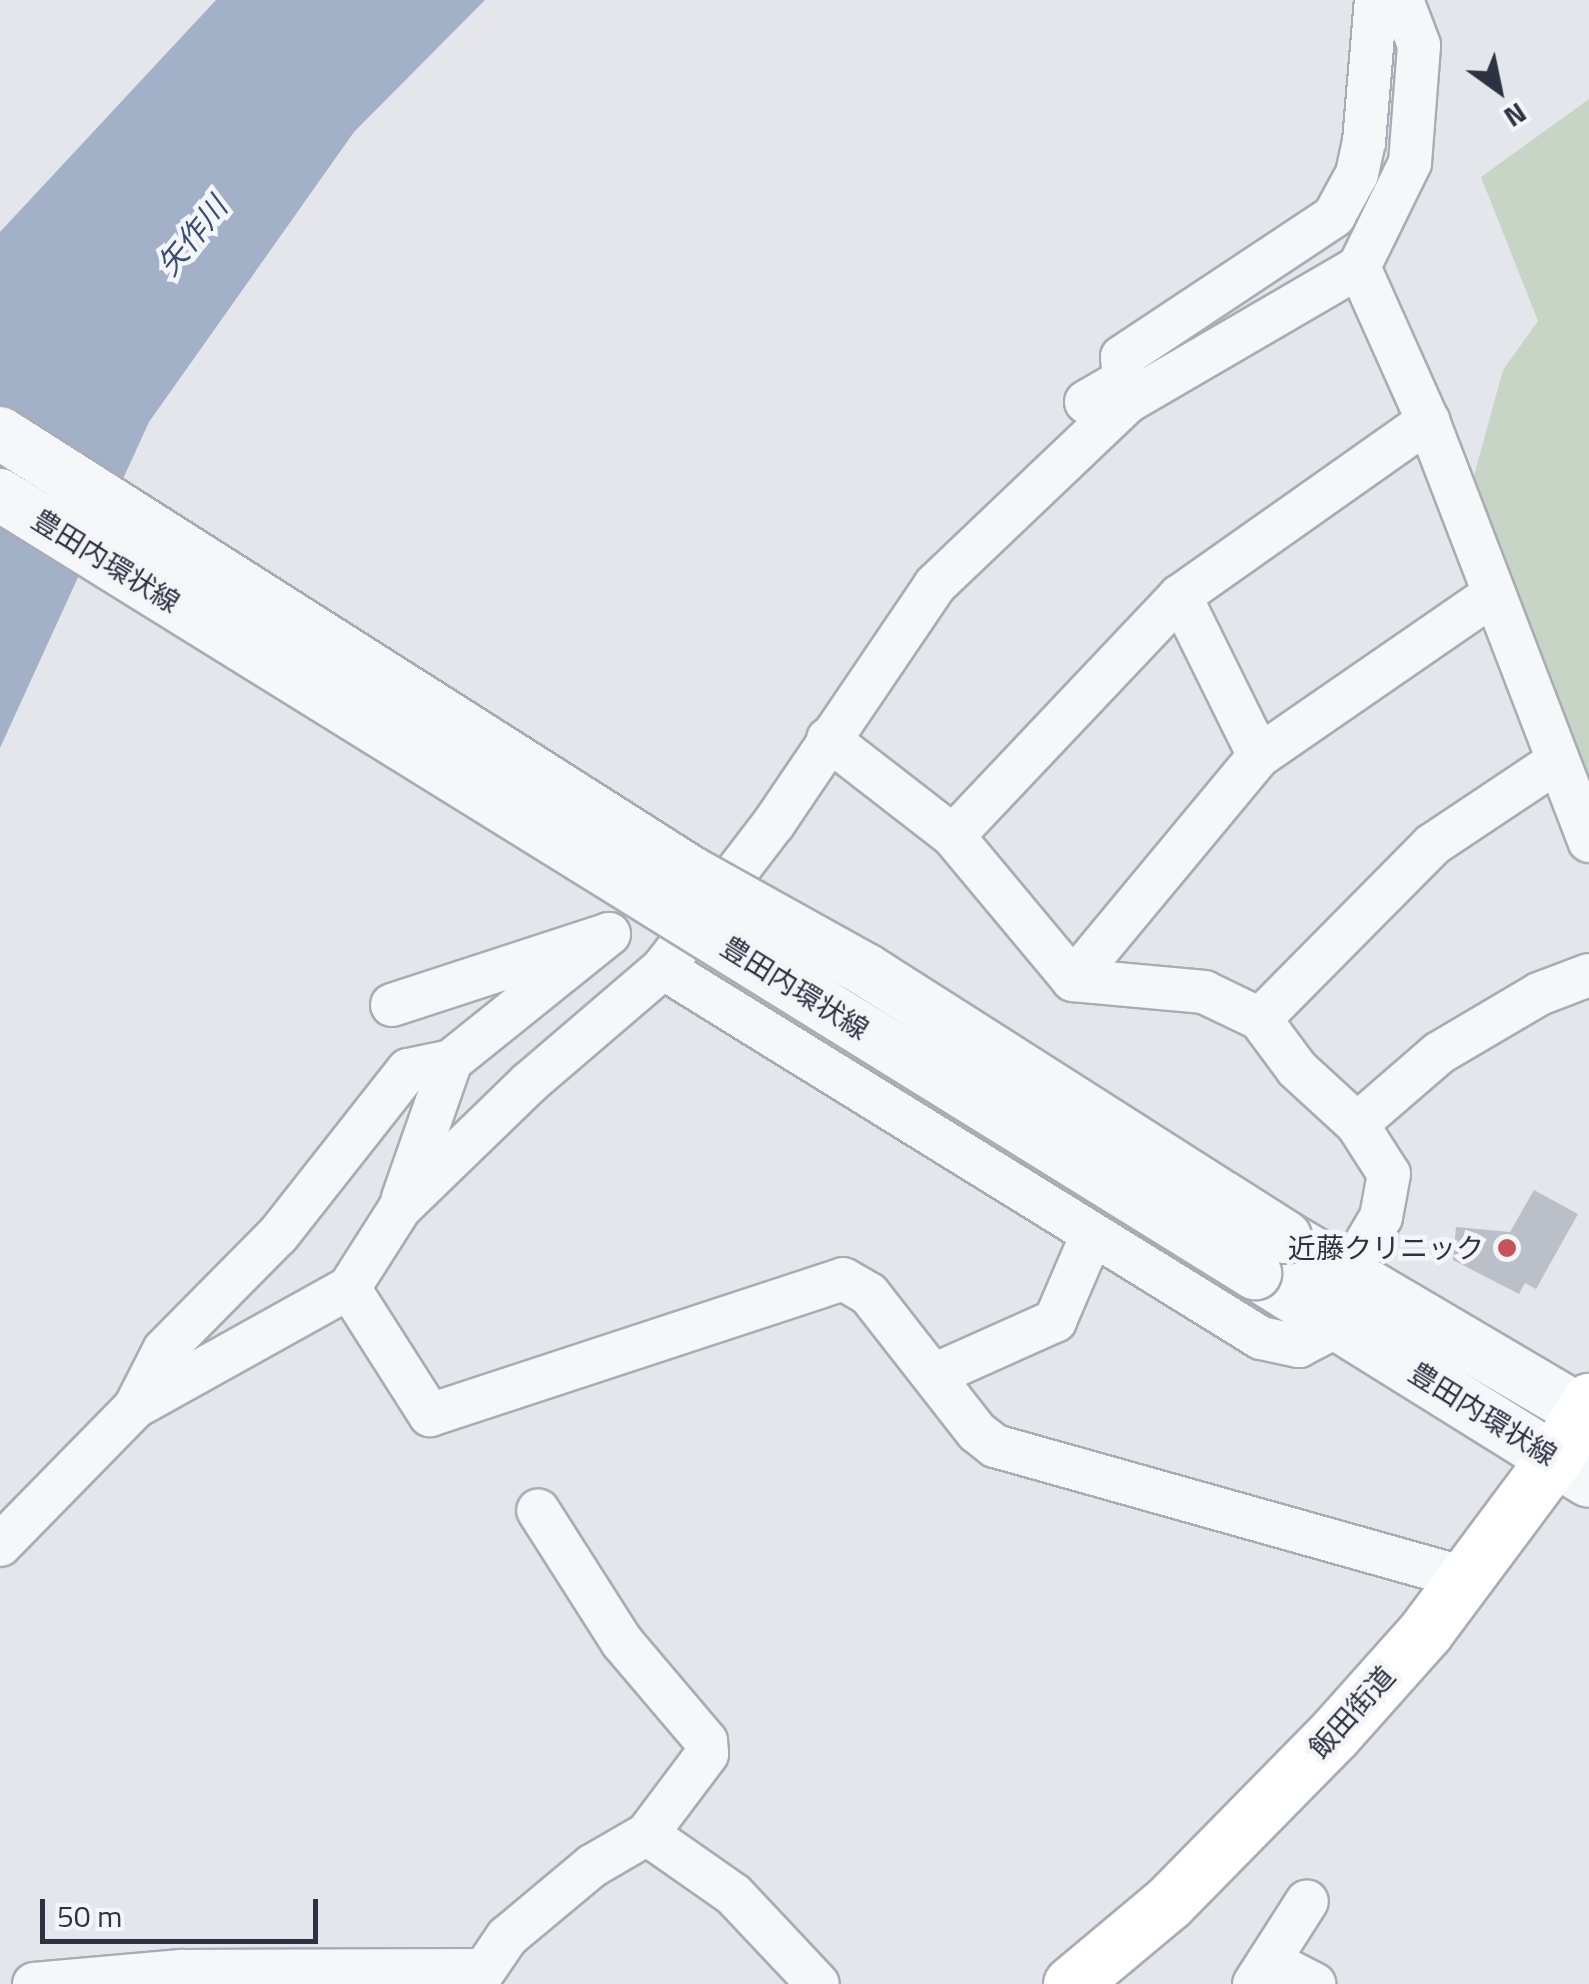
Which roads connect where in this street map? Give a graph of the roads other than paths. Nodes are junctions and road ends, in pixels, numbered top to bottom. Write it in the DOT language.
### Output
graph roads {
  1 [pos="1376,0"];
  2 [pos="1402,0"];
  3 [pos="1359,267"];
  4 [pos="1428,422"];
  5 [pos="0,432"];
  6 [pos="0,496"];
  7 [pos="935,584"];
  8 [pos="1494,594"];
  9 [pos="1180,596"];
  10 [pos="828,739"];
  11 [pos="1259,756"];
  12 [pos="1558,761"];
  13 [pos="953,836"];
  14 [pos="1589,842"];
  15 [pos="664,968"];
  16 [pos="1589,975"];
  17 [pos="1073,980"];
  18 [pos="392,1006"];
  19 [pos="1260,1020"];
  20 [pos="450,1061"];
  21 [pos="1357,1124"];
  22 [pos="400,1208"];
  23 [pos="1091,1237"];
  24 [pos="1270,1255"];
  25 [pos="1350,1270"];
  26 [pos="349,1288"];
  27 [pos="1341,1324"];
  28 [pos="934,1374"];
  29 [pos="135,1407"];
  30 [pos="1587,1409"];
  31 [pos="1572,1470"];
  32 [pos="538,1510"];
  33 [pos="0,1545"];
  34 [pos="1461,1578"];
  35 [pos="647,1834"];
  36 [pos="1307,1900"];
  37 [pos="1262,1972"];
  38 [pos="479,1977"];
  39 [pos="271,1978"];
  40 [pos="34,1984"];
  41 [pos="818,1984"];
  42 [pos="1070,1984"];
  43 [pos="1314,1984"];
  1 -- 7 [label="street"];
  2 -- 3 [label="street"];
  3 -- 4 [label="street"];
  3 -- 7 [label="street"];
  4 -- 8 [label="street"];
  4 -- 9 [label="street"];
  5 -- 24 [label="street, 豊田内環状線, bridge"];
  6 -- 24 [label="street, 豊田内環状線, bridge"];
  7 -- 10 [label="street"];
  8 -- 11 [label="street"];
  8 -- 12 [label="street"];
  9 -- 11 [label="street"];
  9 -- 13 [label="street"];
  10 -- 13 [label="street"];
  10 -- 15 [label="street"];
  11 -- 17 [label="street"];
  12 -- 14 [label="street"];
  12 -- 19 [label="street"];
  13 -- 17 [label="street"];
  15 -- 22 [label="street"];
  15 -- 23 [label="street"];
  16 -- 21 [label="street"];
  17 -- 19 [label="street"];
  18 -- 20 [label="street"];
  19 -- 21 [label="street"];
  20 -- 22 [label="street"];
  20 -- 29 [label="street"];
  21 -- 25 [label="street"];
  22 -- 26 [label="street"];
  23 -- 27 [label="street"];
  23 -- 28 [label="street"];
  24 -- 25 [label="street, 豊田内環状線"];
  24 -- 27 [label="street, 豊田内環状線"];
  25 -- 30 [label="street, 豊田内環状線"];
  26 -- 28 [label="street"];
  26 -- 29 [label="street"];
  27 -- 31 [label="street, 豊田内環状線"];
  28 -- 34 [label="street"];
  29 -- 33 [label="street"];
  30 -- 31 [label="highway, 飯田街道"];
  31 -- 34 [label="highway, 飯田街道"];
  32 -- 35 [label="street"];
  34 -- 42 [label="highway, 飯田街道"];
  35 -- 38 [label="street"];
  35 -- 41 [label="street"];
  36 -- 37 [label="street"];
  37 -- 43 [label="street"];
  38 -- 39 [label="street"];
  39 -- 40 [label="street"];
}
